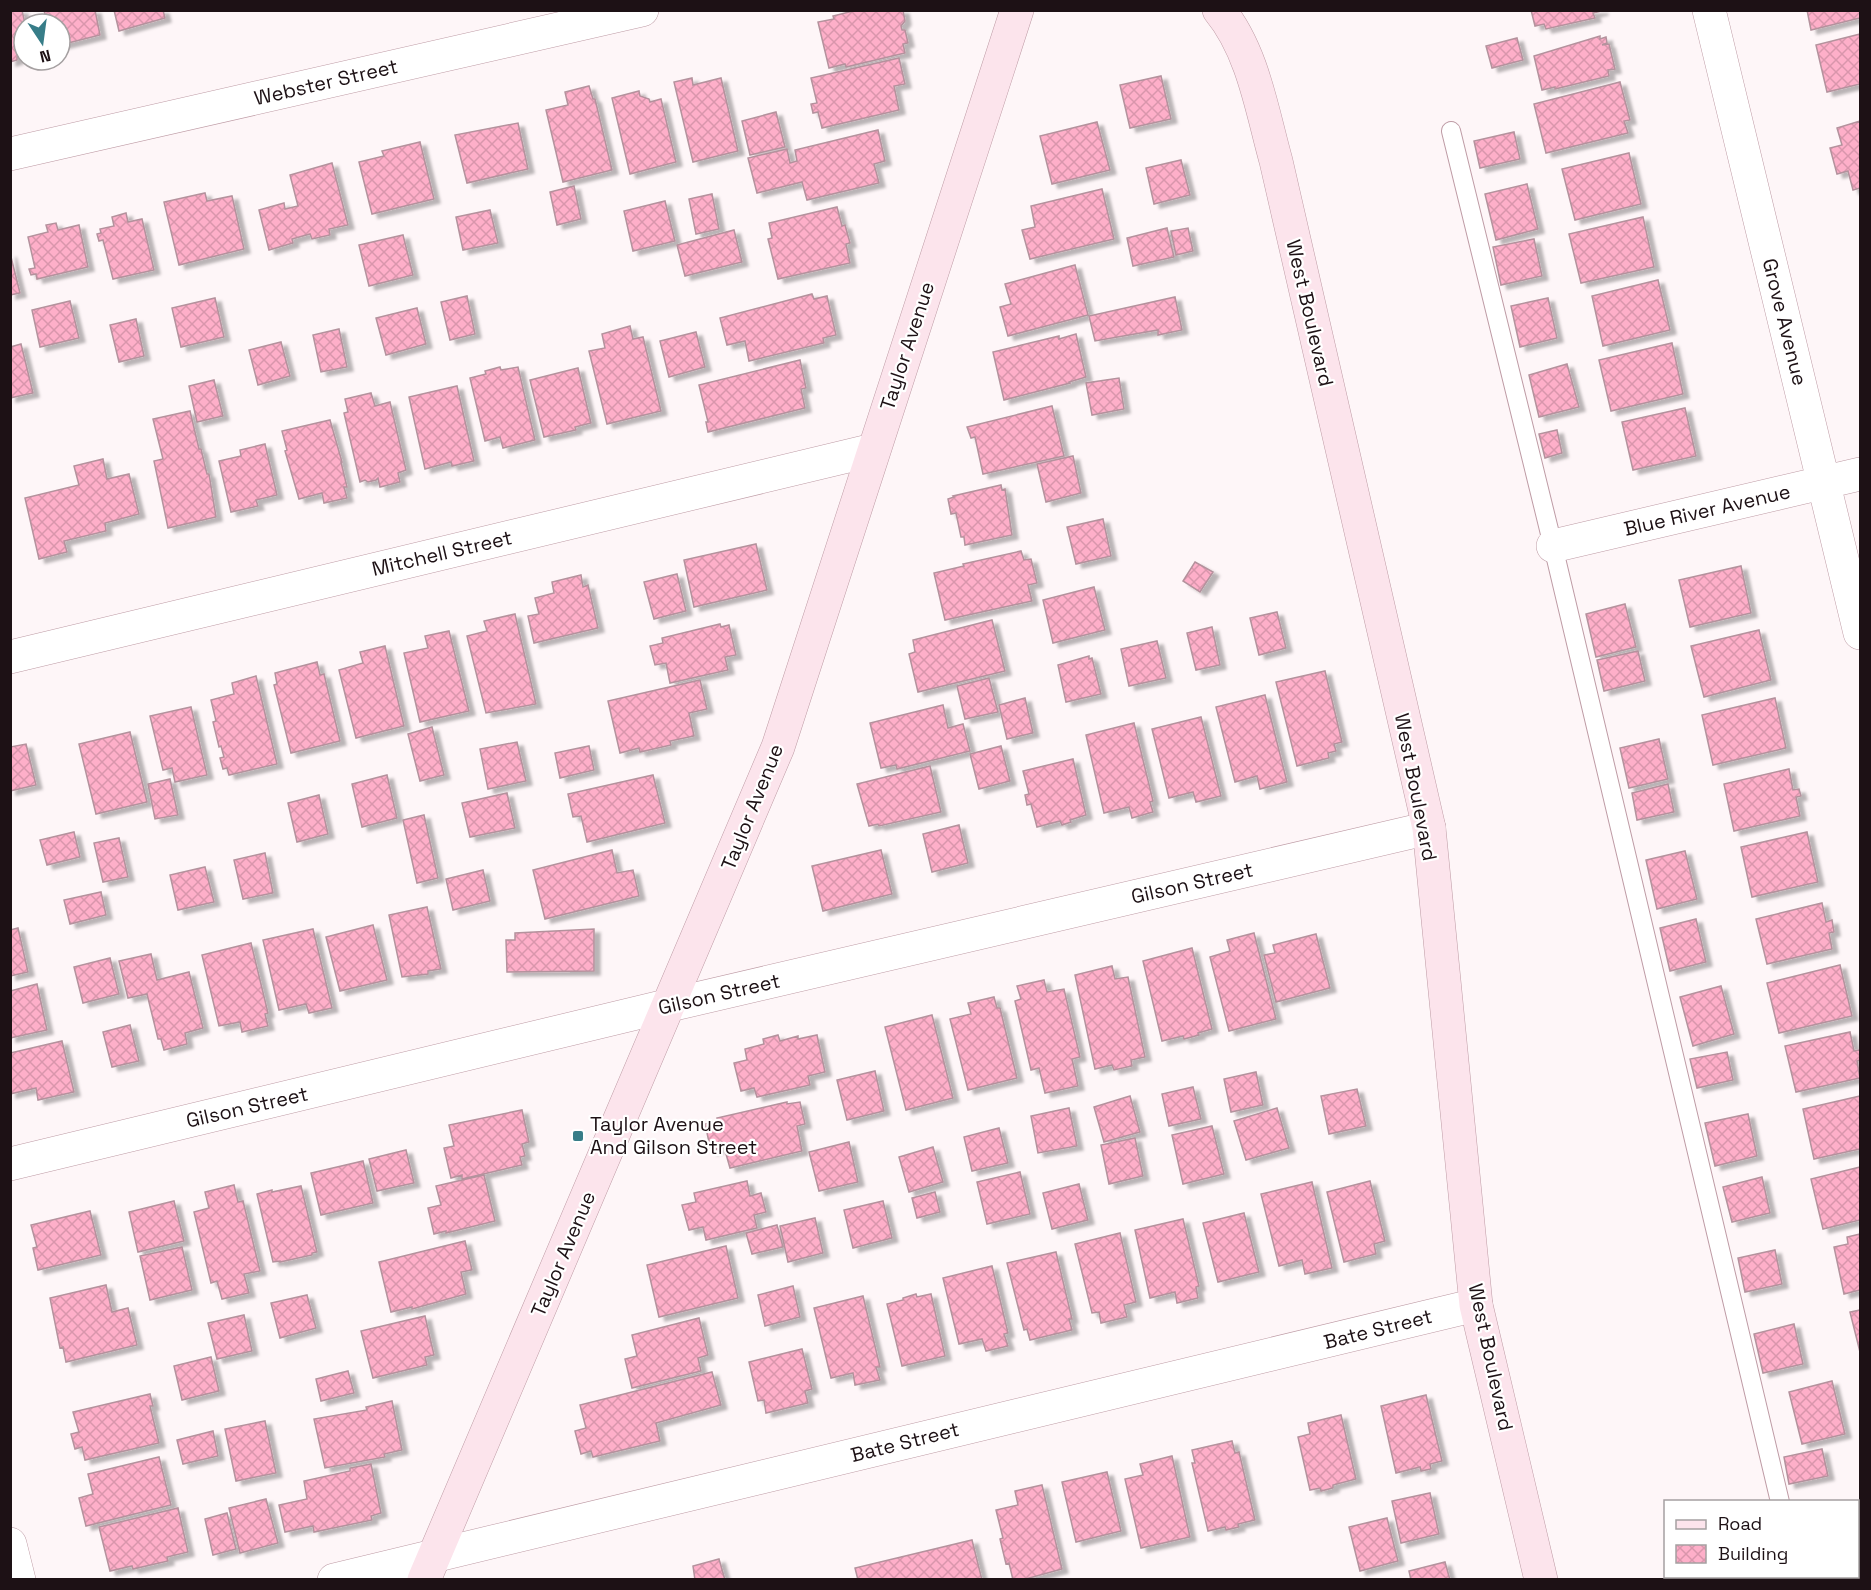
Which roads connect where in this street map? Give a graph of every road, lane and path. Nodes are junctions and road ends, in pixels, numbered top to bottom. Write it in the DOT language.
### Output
graph roads {
  1 [pos="642,10"];
  2 [pos="1017,10"];
  3 [pos="1219,10"];
  4 [pos="1709,10"];
  5 [pos="1451,131"];
  6 [pos="10,154"];
  7 [pos="873,450"];
  8 [pos="1860,474"];
  9 [pos="1825,483"];
  10 [pos="1553,546"];
  11 [pos="1860,633"];
  12 [pos="10,657"];
  13 [pos="1429,828"];
  14 [pos="670,1005"];
  15 [pos="10,1164"];
  16 [pos="1476,1305"];
  17 [pos="1780,1500"];
  18 [pos="10,1544"];
  19 [pos="429,1568"];
  20 [pos="19,1580"];
  21 [pos="334,1580"];
  22 [pos="1541,1580"];
  1 -- 6 [label="street, Webster Street"];
  2 -- 7 [label="street, Taylor Avenue"];
  3 -- 13 [label="street, West Boulevard"];
  4 -- 9 [label="street, Grove Avenue"];
  5 -- 10 [label="lane"];
  7 -- 12 [label="street, Mitchell Street"];
  7 -- 14 [label="street, Taylor Avenue"];
  8 -- 9 [label="street, Blue River Avenue"];
  9 -- 10 [label="street, Blue River Avenue"];
  9 -- 11 [label="street, Grove Avenue"];
  10 -- 17 [label="lane"];
  13 -- 14 [label="street, Gilson Street"];
  13 -- 16 [label="street, West Boulevard"];
  14 -- 15 [label="street, Gilson Street"];
  14 -- 19 [label="street, Taylor Avenue"];
  16 -- 19 [label="street, Bate Street"];
  16 -- 22 [label="street, West Boulevard"];
  18 -- 20 [label="street"];
  19 -- 21 [label="street, Bate Street"];
}
